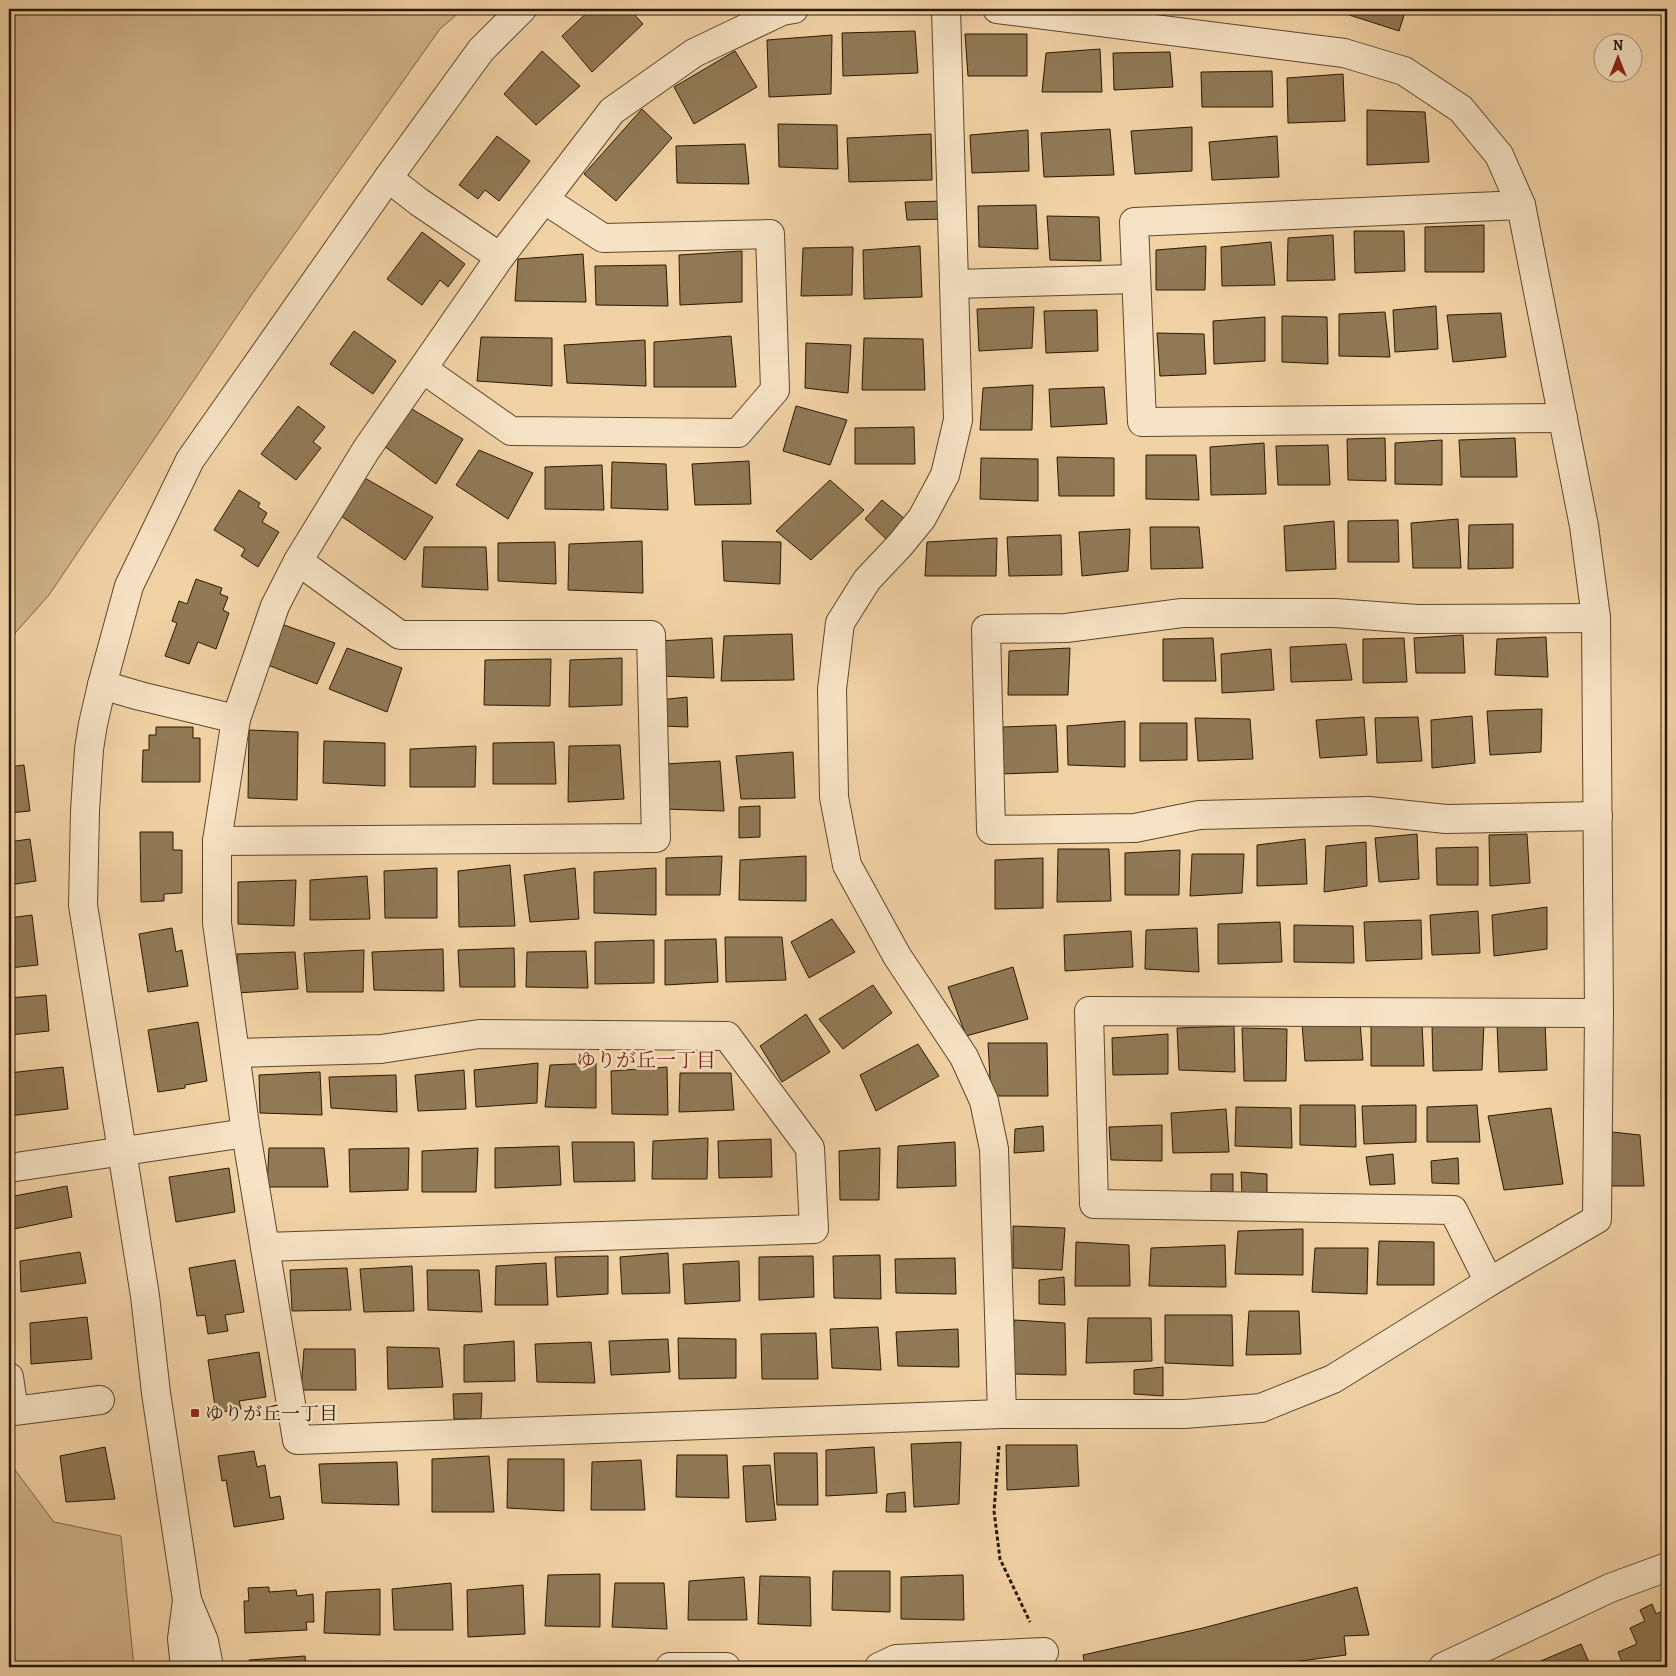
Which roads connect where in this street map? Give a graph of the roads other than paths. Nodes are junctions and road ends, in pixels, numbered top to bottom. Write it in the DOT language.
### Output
graph roads {
  1 [pos="522,9"];
  2 [pos="794,9"];
  3 [pos="946,9"];
  4 [pos="997,9"];
  5 [pos="388,178"];
  6 [pos="545,200"];
  7 [pos="1521,205"];
  8 [pos="500,257"];
  9 [pos="1136,279"];
  10 [pos="954,284"];
  11 [pos="423,369"];
  12 [pos="1563,418"];
  13 [pos="298,561"];
  14 [pos="1596,618"];
  15 [pos="102,685"];
  16 [pos="236,719"];
  17 [pos="1598,816"];
  18 [pos="217,841"];
  19 [pos="1599,1013"];
  20 [pos="235,1053"];
  21 [pos="246,1133"];
  22 [pos="122,1151"];
  23 [pos="9,1168"];
  24 [pos="265,1247"];
  25 [pos="1490,1282"];
  26 [pos="9,1377"];
  27 [pos="100,1400"];
  28 [pos="1002,1414"];
  29 [pos="1667,1567"];
  30 [pos="186,1590"];
  31 [pos="1044,1653"];
  32 [pos="185,1667"];
  33 [pos="209,1667"];
  34 [pos="670,1667"];
  35 [pos="726,1667"];
  36 [pos="879,1667"];
  37 [pos="1443,1667"];
  1 -- 5 [label="street"];
  2 -- 6 [label="street"];
  3 -- 10 [label="street"];
  4 -- 7 [label="street"];
  5 -- 8 [label="street"];
  5 -- 15 [label="street"];
  6 -- 8 [label="street"];
  6 -- 11 [label="street"];
  7 -- 9 [label="street"];
  7 -- 12 [label="street"];
  8 -- 11 [label="street"];
  9 -- 10 [label="street"];
  9 -- 12 [label="street"];
  10 -- 28 [label="street"];
  11 -- 13 [label="street"];
  12 -- 14 [label="street"];
  13 -- 16 [label="street"];
  13 -- 18 [label="street"];
  14 -- 17 [label="street"];
  14 -- 17 [label="street"];
  15 -- 16 [label="street"];
  15 -- 22 [label="street"];
  16 -- 18 [label="street"];
  17 -- 19 [label="street"];
  18 -- 20 [label="street"];
  19 -- 25 [label="street"];
  19 -- 25 [label="street"];
  20 -- 21 [label="street"];
  20 -- 24 [label="street"];
  21 -- 22 [label="street"];
  21 -- 24 [label="street"];
  22 -- 23 [label="street"];
  22 -- 30 [label="street"];
  24 -- 28 [label="street"];
  25 -- 28 [label="street"];
  26 -- 27 [label="street"];
  29 -- 37 [label="street"];
  30 -- 32 [label="street"];
  30 -- 33 [label="street"];
  31 -- 36 [label="street"];
  34 -- 35 [label="street"];
}
